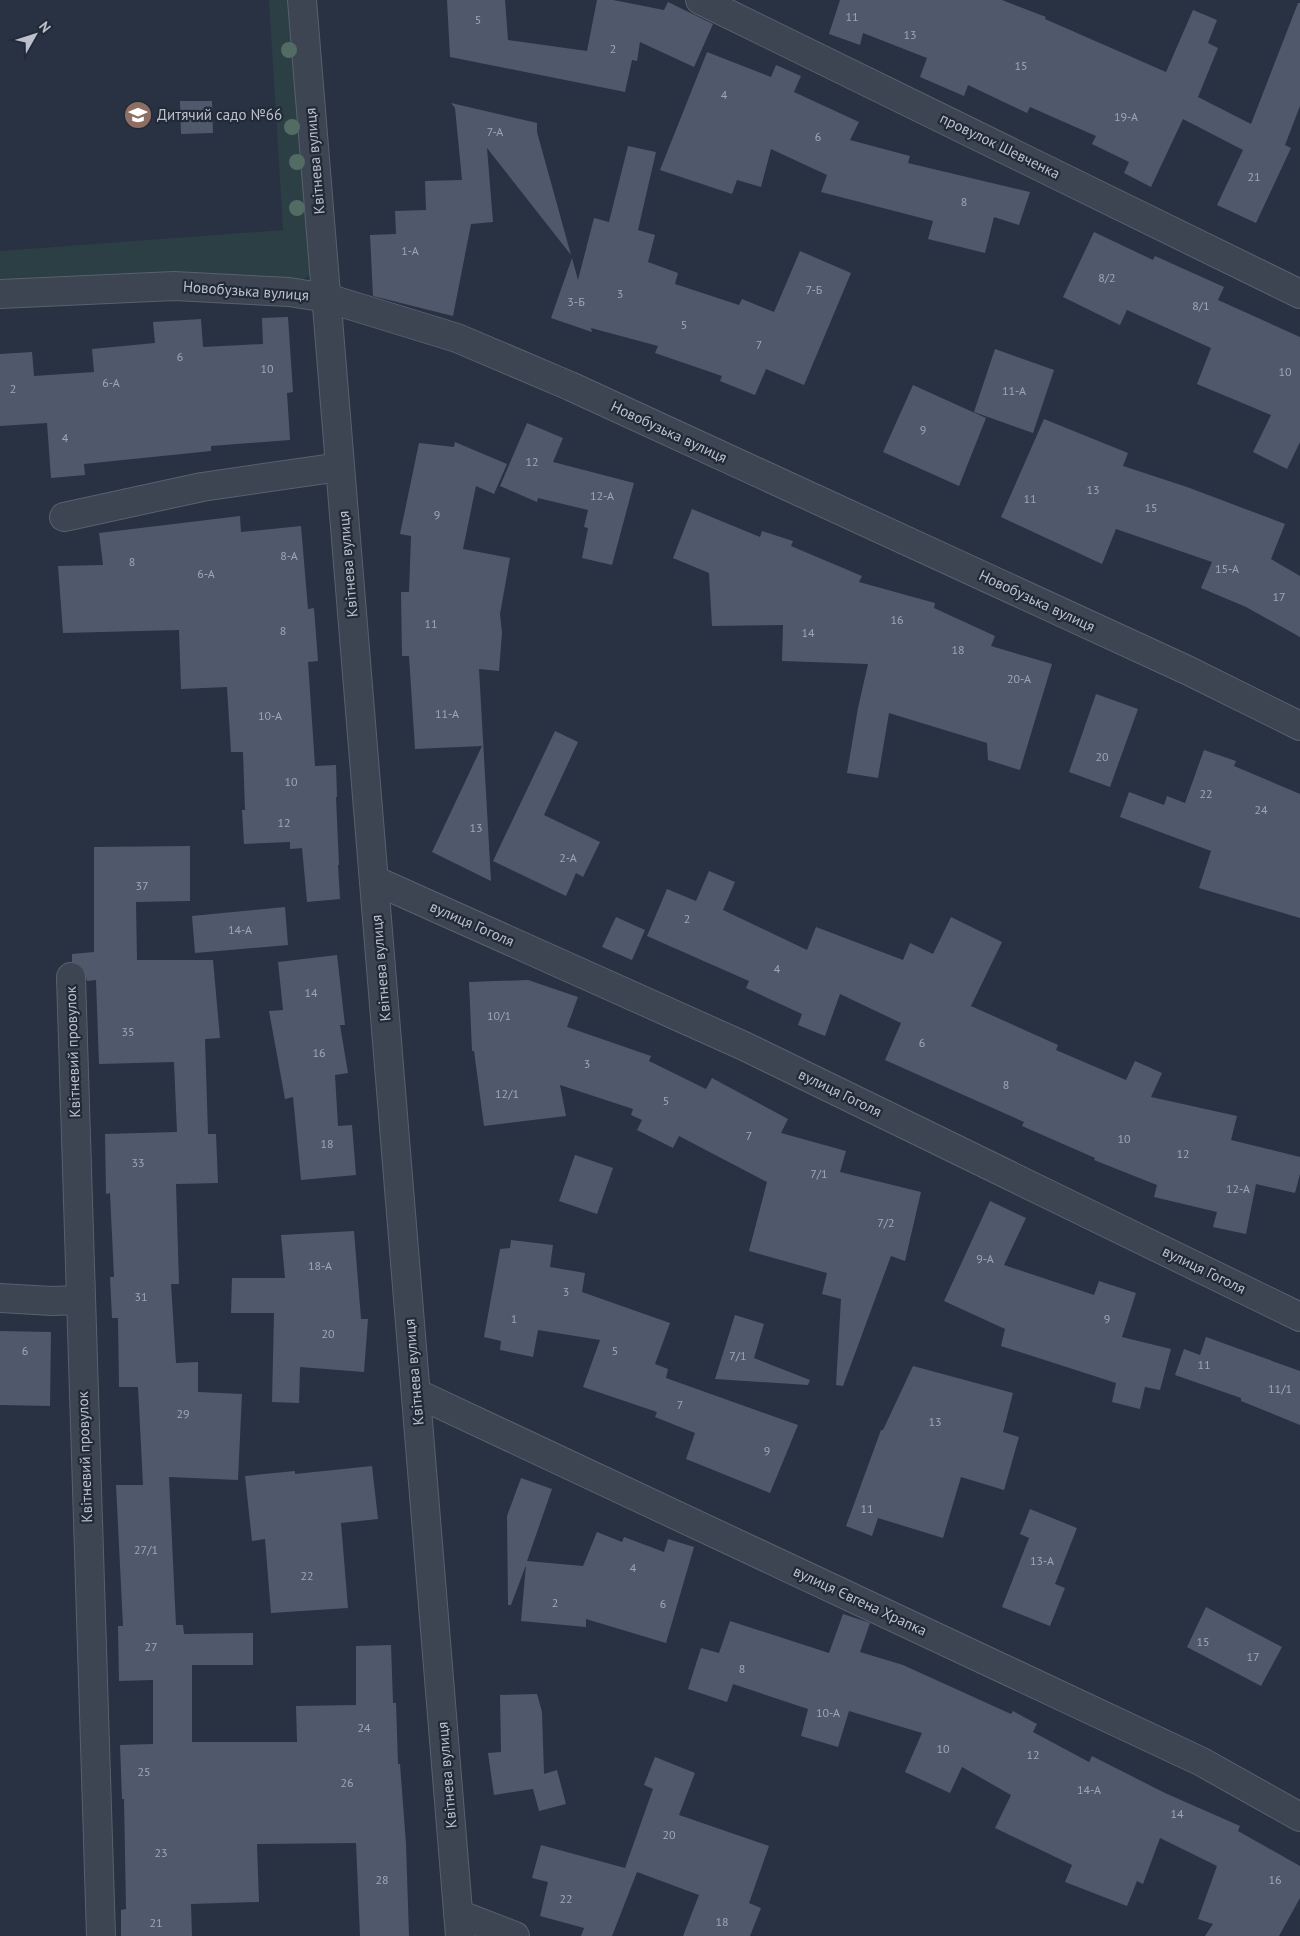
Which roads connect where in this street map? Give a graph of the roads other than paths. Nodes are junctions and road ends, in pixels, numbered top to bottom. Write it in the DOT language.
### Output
graph roads {
  1 [pos="302,0"];
  2 [pos="700,0"];
  3 [pos="0,294"];
  4 [pos="1300,294"];
  5 [pos="327,298"];
  6 [pos="340,467"];
  7 [pos="64,517"];
  8 [pos="1300,726"];
  9 [pos="374,880"];
  10 [pos="71,977"];
  11 [pos="0,1298"];
  12 [pos="80,1300"];
  13 [pos="1300,1317"];
  14 [pos="416,1393"];
  15 [pos="1300,1817"];
  16 [pos="459,1925"];
  17 [pos="101,1936"];
  18 [pos="515,1936"];
  1 -- 5 [label="street, Квітнева вулиця"];
  2 -- 4 [label="street, провулок Шевченка"];
  3 -- 5 [label="street, Новобузька вулиця"];
  5 -- 6 [label="street, Квітнева вулиця"];
  5 -- 8 [label="street, Новобузька вулиця"];
  6 -- 7 [label="street"];
  6 -- 9 [label="street, Квітнева вулиця"];
  9 -- 13 [label="street, вулиця Гоголя"];
  9 -- 14 [label="street, Квітнева вулиця"];
  10 -- 12 [label="street, Квітневий провулок"];
  11 -- 12 [label="street"];
  12 -- 17 [label="street, Квітневий провулок"];
  14 -- 15 [label="street, вулиця Євгена Храпка"];
  14 -- 16 [label="street, Квітнева вулиця"];
  16 -- 18 [label="street"];
}
